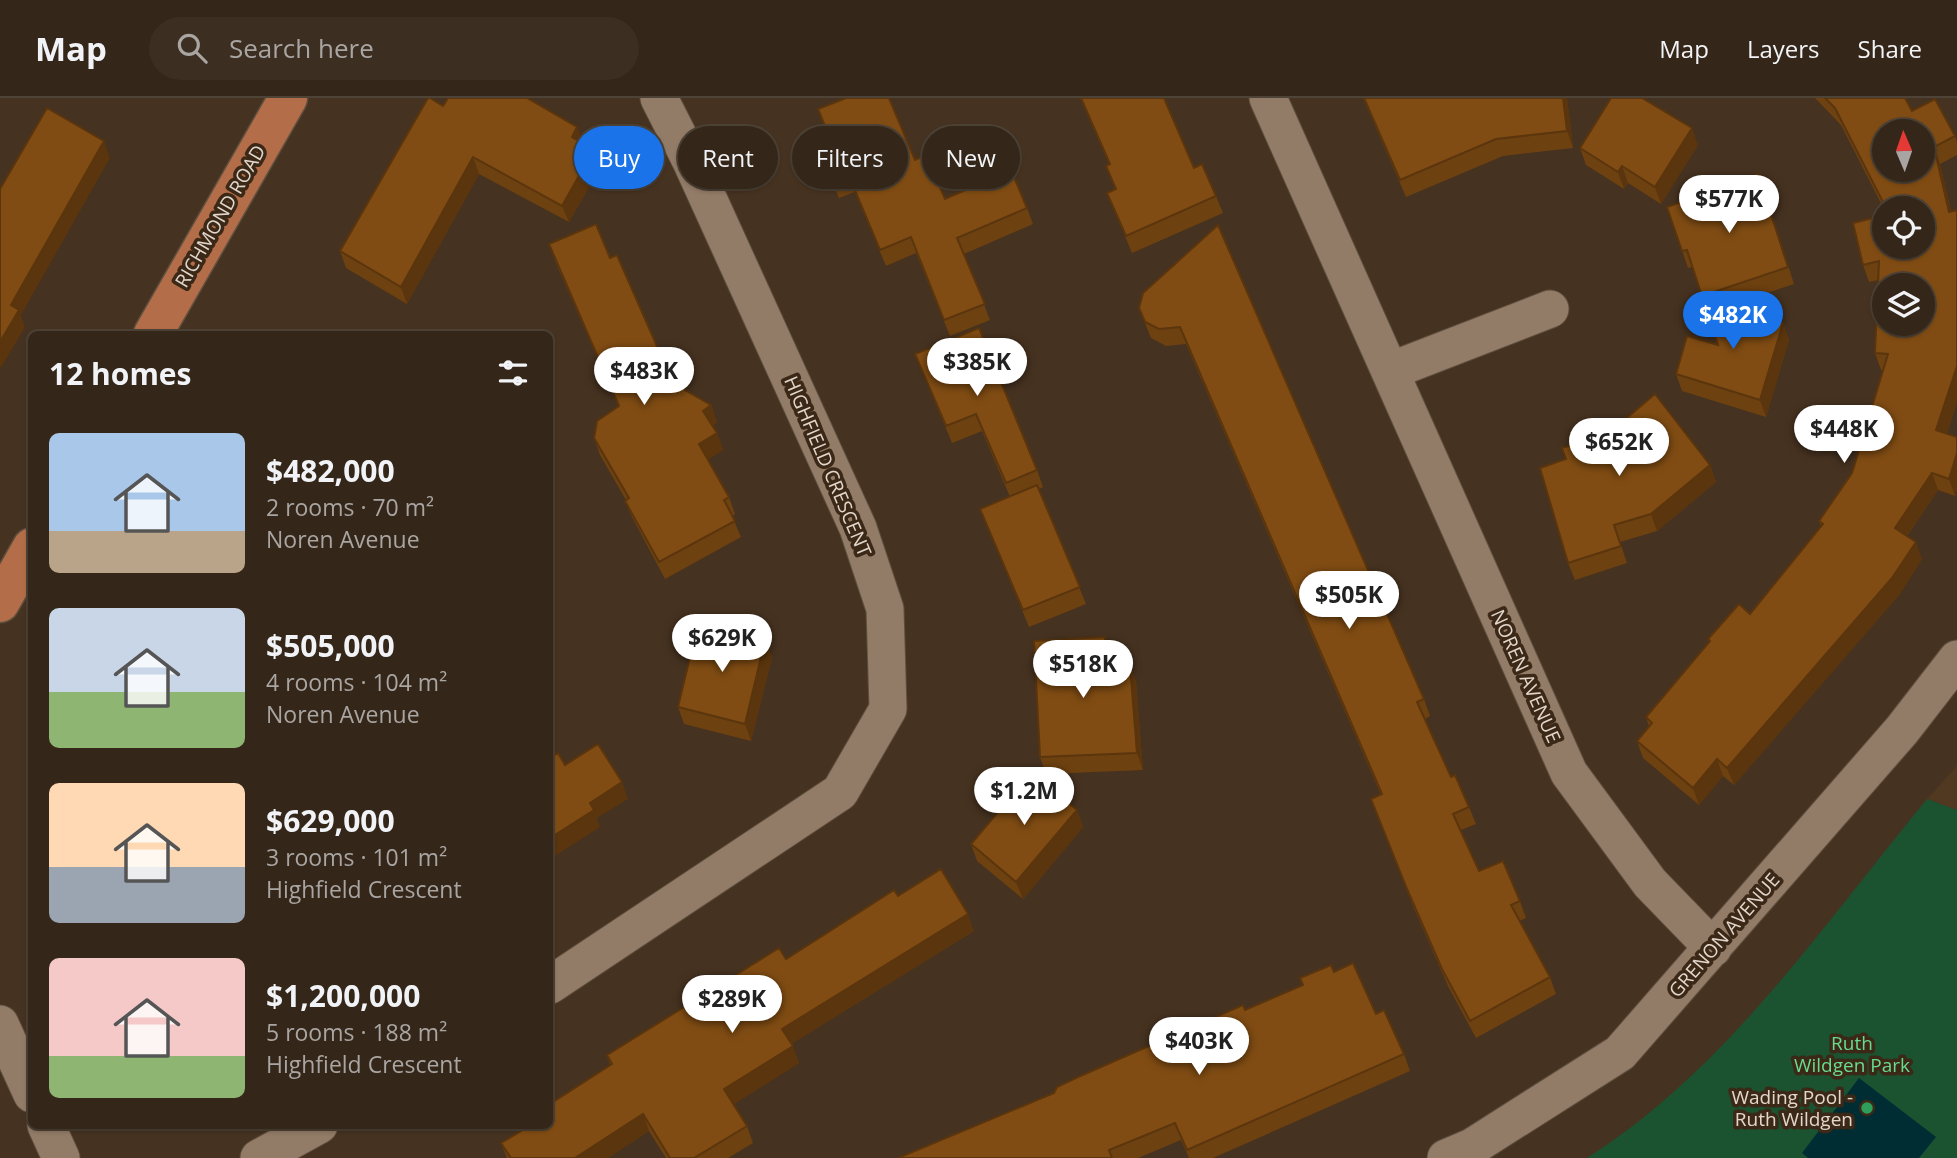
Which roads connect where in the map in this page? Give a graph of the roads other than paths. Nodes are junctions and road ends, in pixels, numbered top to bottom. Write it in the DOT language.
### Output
graph roads {
  1 [pos="288,98"];
  2 [pos="659,98"];
  3 [pos="1268,98"];
  4 [pos="1550,309"];
  5 [pos="155,331"];
  6 [pos="1390,371"];
  7 [pos="28,554"];
  8 [pos="0,603"];
  9 [pos="1957,659"];
  10 [pos="1713,948"];
  11 [pos="553,983"];
  12 [pos="0,1024"];
  13 [pos="28,1085"];
  14 [pos="48,1129"];
  15 [pos="312,1129"];
  16 [pos="61,1158"];
  17 [pos="259,1158"];
  18 [pos="1446,1158"];
  1 -- 5 [label="main road, RICHMOND ROAD"];
  2 -- 11 [label="street, HIGHFIELD CRESCENT"];
  3 -- 6 [label="street, NOREN AVENUE"];
  4 -- 6 [label="street"];
  6 -- 10 [label="street, NOREN AVENUE"];
  7 -- 8 [label="main road"];
  9 -- 10 [label="street, GRENON AVENUE"];
  10 -- 18 [label="street, GRENON AVENUE"];
  12 -- 13 [label="street"];
  14 -- 16 [label="street"];
  15 -- 17 [label="street"];
}
